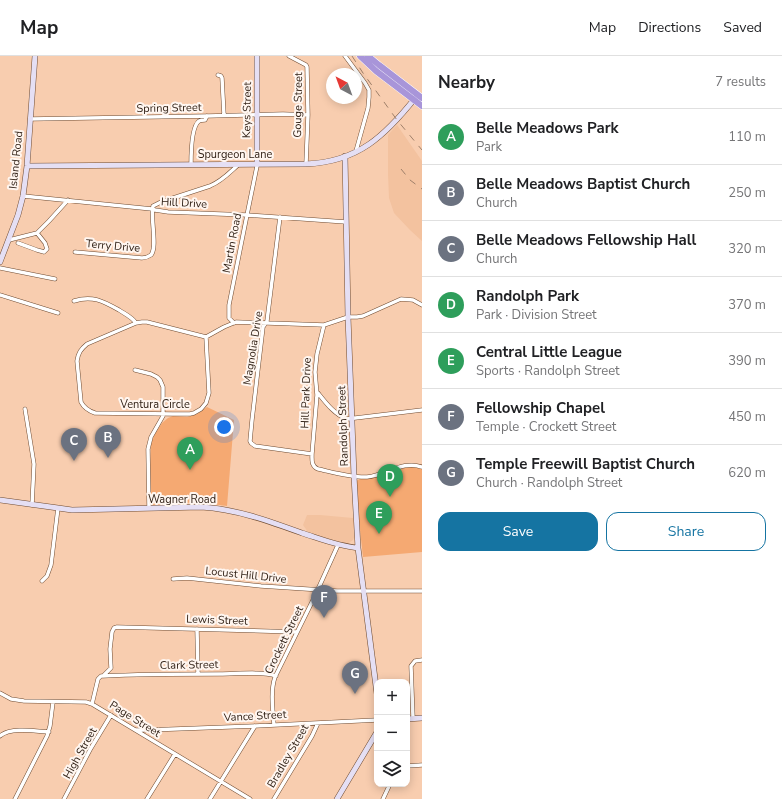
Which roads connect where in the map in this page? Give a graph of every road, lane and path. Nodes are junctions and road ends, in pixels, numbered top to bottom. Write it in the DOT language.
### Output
graph roads {
  1 [pos="35,56"];
  2 [pos="257,56"];
  3 [pos="289,56"];
  4 [pos="345,56"];
  5 [pos="360,56"];
  6 [pos="368,56"];
  7 [pos="373,64"];
  8 [pos="218,75"];
  9 [pos="418,98"];
  10 [pos="422,106"];
  11 [pos="257,114"];
  12 [pos="224,115"];
  13 [pos="308,115"];
  14 [pos="207,116"];
  15 [pos="30,119"];
  16 [pos="356,152"];
  17 [pos="345,156"];
  18 [pos="239,164"];
  19 [pos="257,164"];
  20 [pos="306,164"];
  21 [pos="191,165"];
  22 [pos="27,166"];
  23 [pos="23,196"];
  24 [pos="68,200"];
  25 [pos="152,209"];
  26 [pos="246,215"];
  27 [pos="280,217"];
  28 [pos="346,222"];
  29 [pos="37,232"];
  30 [pos="9,240"];
  31 [pos="18,243"];
  32 [pos="75,252"];
  33 [pos="0,262"];
  34 [pos="0,268"];
  35 [pos="55,279"];
  36 [pos="0,295"];
  37 [pos="74,301"];
  38 [pos="422,305"];
  39 [pos="58,313"];
  40 [pos="348,317"];
  41 [pos="136,323"];
  42 [pos="234,323"];
  43 [pos="265,323"];
  44 [pos="324,326"];
  45 [pos="206,337"];
  46 [pos="135,370"];
  47 [pos="317,393"];
  48 [pos="25,409"];
  49 [pos="422,410"];
  50 [pos="163,414"];
  51 [pos="352,419"];
  52 [pos="312,454"];
  53 [pos="421,466"];
  54 [pos="354,476"];
  55 [pos="0,500"];
  56 [pos="32,505"];
  57 [pos="58,508"];
  58 [pos="149,508"];
  59 [pos="338,545"];
  60 [pos="358,548"];
  61 [pos="173,579"];
  62 [pos="42,581"];
  63 [pos="318,590"];
  64 [pos="364,591"];
  65 [pos="422,591"];
  66 [pos="198,629"];
  67 [pos="297,632"];
  68 [pos="422,660"];
  69 [pos="198,674"];
  70 [pos="103,676"];
  71 [pos="276,676"];
  72 [pos="375,679"];
  73 [pos="0,693"];
  74 [pos="53,702"];
  75 [pos="92,704"];
  76 [pos="111,715"];
  77 [pos="410,718"];
  78 [pos="422,718"];
  79 [pos="374,720"];
  80 [pos="318,723"];
  81 [pos="274,725"];
  82 [pos="255,726"];
  83 [pos="134,729"];
  84 [pos="49,732"];
  85 [pos="0,736"];
  86 [pos="374,737"];
  87 [pos="175,754"];
  88 [pos="422,765"];
  89 [pos="410,766"];
  90 [pos="221,782"];
  91 [pos="389,787"];
  92 [pos="15,799"];
  93 [pos="64,799"];
  94 [pos="148,799"];
  95 [pos="210,799"];
  96 [pos="250,799"];
  97 [pos="274,799"];
  98 [pos="337,799"];
  99 [pos="383,799"];
  1 -- 15 [label="street, Island Road"];
  2 -- 11 [label="street, Keys Street"];
  3 -- 13 [label="street, Gouge Street"];
  4 -- 16 [label="street"];
  5 -- 7 [label="highway"];
  6 -- 7 [label="highway"];
  7 -- 9 [label="highway"];
  8 -- 12 [label="street"];
  9 -- 10 [label="highway"];
  9 -- 16 [label="street, Spurgeon Lane"];
  11 -- 12 [label="street, Spring Street"];
  11 -- 13 [label="street, Spring Street"];
  11 -- 19 [label="street, Keys Street"];
  12 -- 14 [label="street, Spring Street"];
  13 -- 20 [label="street, Gouge Street"];
  14 -- 15 [label="street, Spring Street"];
  14 -- 21 [label="street"];
  15 -- 22 [label="street, Island Road"];
  16 -- 17 [label="street, Spurgeon Lane"];
  17 -- 20 [label="street, Spurgeon Lane"];
  17 -- 28 [label="street, Randolph Street"];
  18 -- 19 [label="street, Spurgeon Lane"];
  18 -- 21 [label="street, Spurgeon Lane"];
  18 -- 25 [label="street"];
  19 -- 20 [label="street, Spurgeon Lane"];
  19 -- 26 [label="street, Martin Road"];
  21 -- 22 [label="street, Spurgeon Lane"];
  22 -- 23 [label="street, Island Road"];
  23 -- 24 [label="street, Hill Drive"];
  23 -- 30 [label="street, Island Road"];
  24 -- 25 [label="street, Hill Drive"];
  24 -- 29 [label="street"];
  25 -- 26 [label="street, Hill Drive"];
  25 -- 32 [label="street, Terry Drive"];
  26 -- 27 [label="street, Hill Drive"];
  26 -- 42 [label="street, Martin Road"];
  27 -- 28 [label="street, Hill Drive"];
  27 -- 43 [label="street, Magnolia Drive"];
  28 -- 40 [label="street, Randolph Street"];
  29 -- 30 [label="street"];
  29 -- 31 [label="street"];
  30 -- 33 [label="street, Island Road"];
  34 -- 35 [label="street"];
  36 -- 39 [label="street"];
  37 -- 41 [label="street"];
  38 -- 40 [label="street"];
  40 -- 44 [label="street"];
  40 -- 51 [label="street, Randolph Street"];
  41 -- 45 [label="street, Ventura Circle"];
  41 -- 50 [label="street, Ventura Circle"];
  42 -- 43 [label="street"];
  42 -- 45 [label="street"];
  43 -- 44 [label="street"];
  43 -- 52 [label="street, Magnolia Drive"];
  44 -- 47 [label="street, Hill Park Drive"];
  45 -- 50 [label="street, Ventura Circle"];
  46 -- 50 [label="street"];
  47 -- 51 [label="street"];
  47 -- 52 [label="street, Hill Park Drive"];
  48 -- 56 [label="street"];
  49 -- 51 [label="street"];
  50 -- 58 [label="street"];
  51 -- 54 [label="street, Randolph Street"];
  52 -- 54 [label="street"];
  53 -- 54 [label="street"];
  54 -- 60 [label="street, Randolph Street"];
  55 -- 56 [label="street, Wagner Road"];
  56 -- 57 [label="street, Wagner Road"];
  57 -- 58 [label="street, Wagner Road"];
  57 -- 62 [label="street"];
  58 -- 59 [label="street, Wagner Road"];
  59 -- 60 [label="street, Wagner Road"];
  59 -- 63 [label="street, Crockett Street"];
  60 -- 64 [label="street, Randolph Street"];
  61 -- 63 [label="street, Locust Hill Drive"];
  63 -- 64 [label="street, Locust Hill Drive"];
  63 -- 67 [label="street, Crockett Street"];
  64 -- 65 [label="street, Locust Hill Drive"];
  64 -- 72 [label="street, Randolph Street"];
  66 -- 67 [label="street, Lewis Street"];
  66 -- 69 [label="street"];
  66 -- 70 [label="street, Lewis Street"];
  67 -- 71 [label="street, Crockett Street"];
  68 -- 77 [label="street"];
  69 -- 70 [label="street, Clark Street"];
  69 -- 71 [label="street, Clark Street"];
  70 -- 75 [label="street"];
  71 -- 81 [label="street, Crockett Street"];
  73 -- 74 [label="street, Page Street"];
  74 -- 75 [label="street, Page Street"];
  74 -- 84 [label="street"];
  75 -- 76 [label="street, Page Street"];
  76 -- 83 [label="street, Page Street"];
  76 -- 93 [label="street, High Street"];
  77 -- 78 [label="street"];
  79 -- 80 [label="street, Vance Street"];
  80 -- 81 [label="street, Vance Street"];
  80 -- 97 [label="street, Bradley Street"];
  81 -- 82 [label="street, Vance Street"];
  82 -- 83 [label="street, Vance Street"];
  82 -- 90 [label="street"];
  83 -- 87 [label="street, Page Street"];
  84 -- 85 [label="street"];
  84 -- 92 [label="street"];
  86 -- 98 [label="street"];
  87 -- 90 [label="street, Page Street"];
  87 -- 94 [label="street"];
  88 -- 89 [label="street"];
  90 -- 95 [label="street"];
  90 -- 96 [label="street, Page Street"];
  91 -- 99 [label="street"];
}
